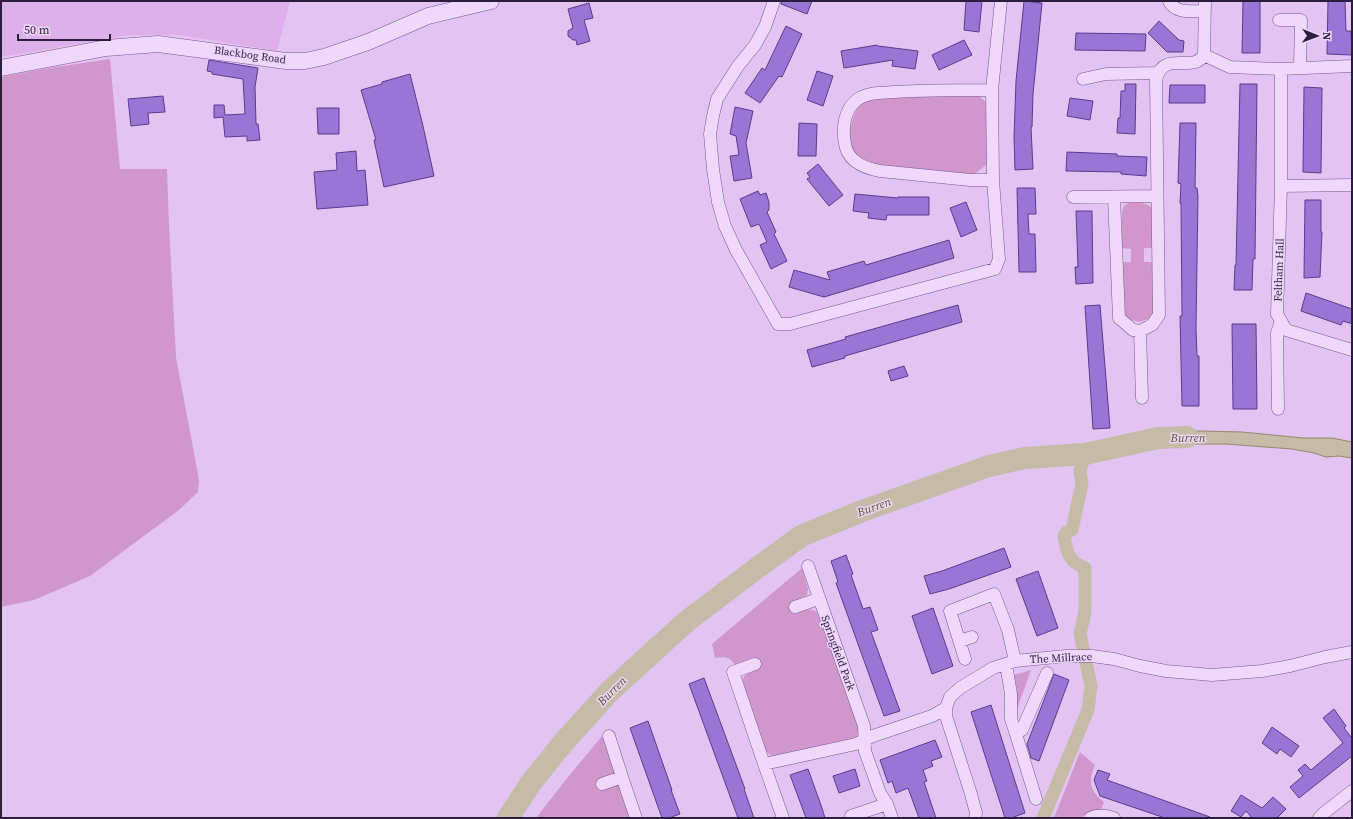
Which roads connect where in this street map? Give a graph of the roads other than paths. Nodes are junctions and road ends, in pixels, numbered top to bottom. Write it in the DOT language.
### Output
graph roads {
  1 [pos="492,1"];
  2 [pos="774,1"];
  3 [pos="1001,1"];
  4 [pos="1169,1"];
  5 [pos="1205,6"];
  6 [pos="1279,20"];
  7 [pos="1204,55"];
  8 [pos="1352,66"];
  9 [pos="1,68"];
  10 [pos="1300,68"];
  11 [pos="1281,69"];
  12 [pos="1157,73"];
  13 [pos="1083,79"];
  14 [pos="992,90"];
  15 [pos="993,180"];
  16 [pos="1352,185"];
  17 [pos="1281,186"];
  18 [pos="1157,196"];
  19 [pos="1073,197"];
  20 [pos="1114,197"];
  21 [pos="1281,321"];
  22 [pos="1140,331"];
  23 [pos="1352,350"];
  24 [pos="1142,398"];
  25 [pos="1278,409"];
  26 [pos="808,566"];
  27 [pos="818,599"];
  28 [pos="795,607"];
  29 [pos="972,637"];
  30 [pos="960,640"];
  31 [pos="1352,652"];
  32 [pos="965,659"];
  33 [pos="1011,662"];
  34 [pos="755,664"];
  35 [pos="1047,673"];
  36 [pos="946,708"];
  37 [pos="1015,731"];
  38 [pos="609,736"];
  39 [pos="866,740"];
  40 [pos="764,764"];
  41 [pos="622,777"];
  42 [pos="602,784"];
  43 [pos="1352,792"];
  44 [pos="1036,799"];
  45 [pos="887,804"];
  46 [pos="851,816"];
  47 [pos="636,818"];
  48 [pos="784,818"];
  49 [pos="892,818"];
  50 [pos="975,818"];
  51 [pos="1090,818"];
  52 [pos="1114,818"];
  53 [pos="1319,818"];
  1 -- 9 [label="street, Blackbog Road"];
  2 -- 15 [label="street"];
  3 -- 14 [label="street"];
  4 -- 5 [label="street"];
  5 -- 7 [label="street"];
  6 -- 10 [label="street"];
  7 -- 11 [label="street"];
  7 -- 12 [label="street"];
  8 -- 10 [label="street"];
  10 -- 11 [label="street"];
  11 -- 17 [label="street, Feltham Hall"];
  12 -- 13 [label="street"];
  12 -- 18 [label="street"];
  14 -- 15 [label="street"];
  14 -- 15 [label="street"];
  16 -- 17 [label="street"];
  17 -- 21 [label="street, Feltham Hall"];
  18 -- 20 [label="street"];
  18 -- 22 [label="street"];
  19 -- 20 [label="street"];
  20 -- 22 [label="street"];
  21 -- 23 [label="street"];
  21 -- 25 [label="street"];
  22 -- 24 [label="street"];
  26 -- 27 [label="street, Springfield Park"];
  27 -- 28 [label="street"];
  27 -- 39 [label="street, Springfield Park"];
  29 -- 30 [label="street"];
  30 -- 32 [label="street"];
  30 -- 33 [label="street"];
  31 -- 33 [label="street, The Millrace"];
  33 -- 36 [label="street, The Millrace"];
  33 -- 37 [label="street"];
  34 -- 40 [label="street"];
  35 -- 37 [label="street"];
  36 -- 39 [label="street"];
  36 -- 50 [label="street"];
  37 -- 44 [label="street"];
  38 -- 41 [label="street"];
  39 -- 40 [label="street"];
  39 -- 45 [label="street, Springfield Park"];
  40 -- 48 [label="street"];
  41 -- 42 [label="street"];
  41 -- 47 [label="street"];
  43 -- 53 [label="street"];
  45 -- 46 [label="street"];
  45 -- 49 [label="street, Springfield Park"];
  51 -- 52 [label="street"];
}
